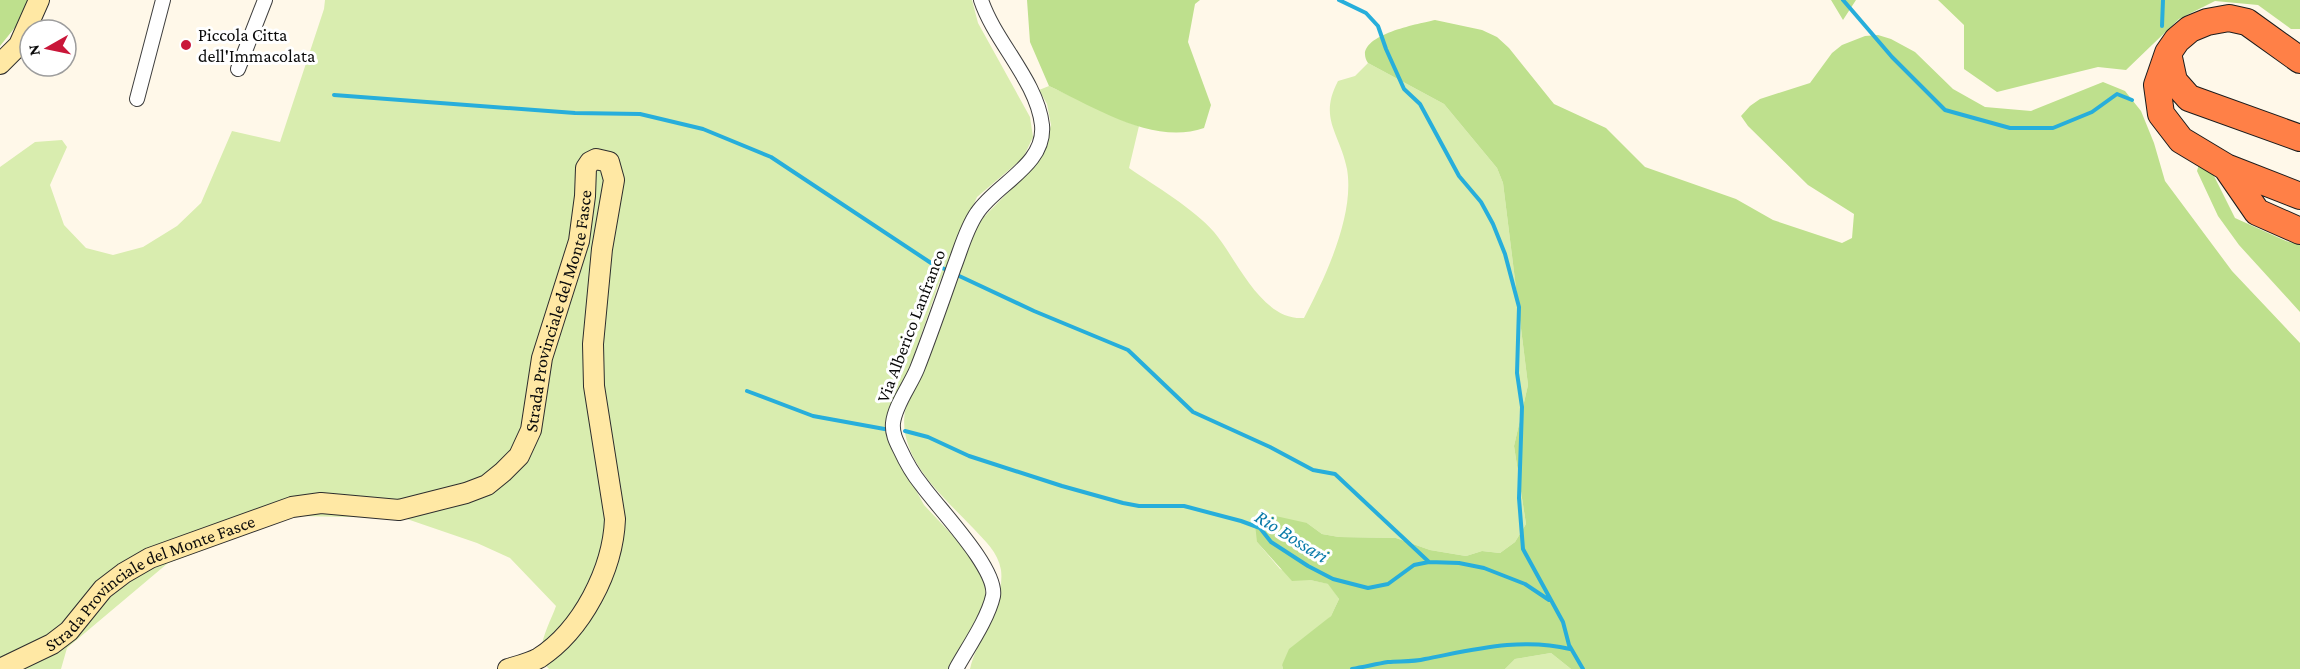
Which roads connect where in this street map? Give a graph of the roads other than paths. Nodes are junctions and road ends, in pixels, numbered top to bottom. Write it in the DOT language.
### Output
graph roads {
  1 [pos="39,0"];
  2 [pos="163,0"];
  3 [pos="265,0"];
  4 [pos="981,0"];
  5 [pos="2169,53"];
  6 [pos="2300,60"];
  7 [pos="0,64"];
  8 [pos="238,69"];
  9 [pos="137,99"];
  10 [pos="2300,138"];
  11 [pos="2226,167"];
  12 [pos="2300,196"];
  13 [pos="2300,231"];
  14 [pos="0,669"];
  15 [pos="508,669"];
  16 [pos="956,669"];
  1 -- 7 [label="main road"];
  2 -- 9 [label="street"];
  3 -- 8 [label="street"];
  4 -- 16 [label="street, Via Alberico Lanfranco"];
  5 -- 6 [label="highway"];
  5 -- 10 [label="highway"];
  5 -- 11 [label="highway"];
  11 -- 12 [label="highway"];
  11 -- 13 [label="highway"];
  14 -- 15 [label="main road, Strada Provinciale del Monte Fasce"];
}
